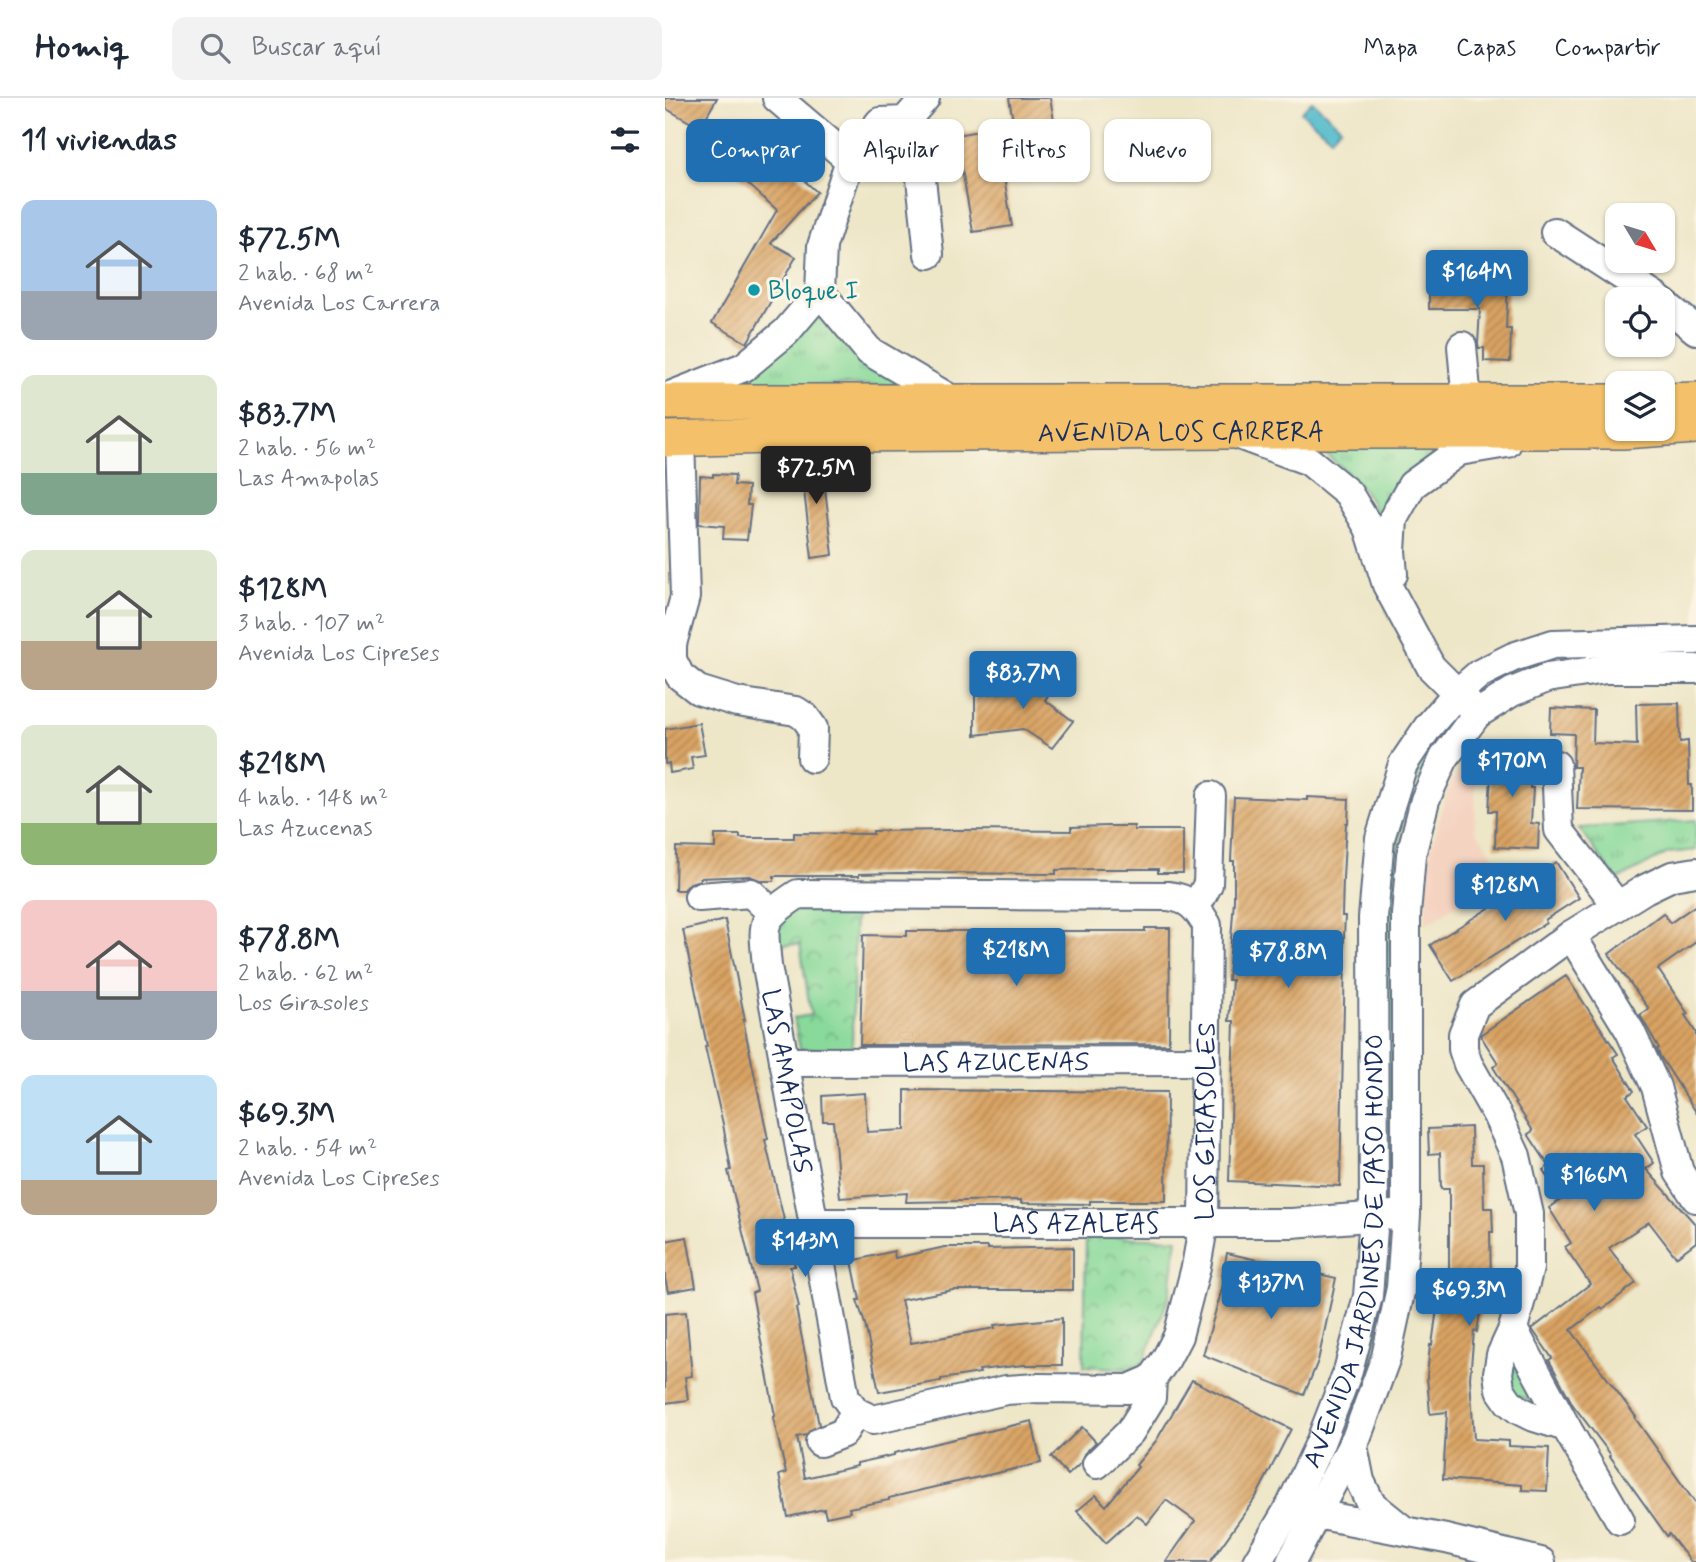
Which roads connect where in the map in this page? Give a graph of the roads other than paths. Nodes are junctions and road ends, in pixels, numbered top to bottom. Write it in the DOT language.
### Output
graph roads {
  1 [pos="776,98"];
  2 [pos="925,98"];
  3 [pos="887,114"];
  4 [pos="839,151"];
  5 [pos="843,182"];
  6 [pos="1555,232"];
  7 [pos="929,254"];
  8 [pos="1640,287"];
  9 [pos="820,292"];
  10 [pos="1675,313"];
  11 [pos="1696,330"];
  12 [pos="1462,346"];
  13 [pos="665,400"];
  14 [pos="952,400"];
  15 [pos="1696,400"];
  16 [pos="1675,401"];
  17 [pos="1467,402"];
  18 [pos="1605,402"];
  19 [pos="1696,426"];
  20 [pos="1580,430"];
  21 [pos="1227,431"];
  22 [pos="672,439"];
  23 [pos="1395,601"];
  24 [pos="1696,640"];
  25 [pos="1696,669"];
  26 [pos="1457,693"];
  27 [pos="1477,714"];
  28 [pos="812,758"];
  29 [pos="1556,765"];
  30 [pos="1211,796"];
  31 [pos="1696,872"];
  32 [pos="699,897"];
  33 [pos="1617,905"];
  34 [pos="1196,906"];
  35 [pos="771,912"];
  36 [pos="1571,935"];
  37 [pos="1206,1061"];
  38 [pos="784,1062"];
  39 [pos="1696,1198"];
  40 [pos="1204,1214"];
  41 [pos="1406,1215"];
  42 [pos="1374,1216"];
  43 [pos="815,1223"];
  44 [pos="1513,1329"];
  45 [pos="1152,1378"];
  46 [pos="856,1412"];
  47 [pos="1566,1427"];
  48 [pos="820,1442"];
  49 [pos="1353,1446"];
  50 [pos="1097,1464"];
  51 [pos="1304,1510"];
  52 [pos="1620,1520"];
  53 [pos="1404,1530"];
  54 [pos="1257,1562"];
  55 [pos="1291,1562"];
  56 [pos="1541,1562"];
  1 -- 4 [label="street"];
  2 -- 3 [label="street"];
  3 -- 7 [label="street"];
  5 -- 9 [label="street"];
  6 -- 8 [label="street"];
  9 -- 13 [label="street"];
  9 -- 14 [label="street"];
  10 -- 11 [label="street"];
  12 -- 17 [label="street"];
  13 -- 14 [label="main road, AVENIDA LOS CARRERA"];
  14 -- 17 [label="main road, AVENIDA LOS CARRERA"];
  15 -- 16 [label="main road"];
  17 -- 18 [label="main road, AVENIDA LOS CARRERA"];
  19 -- 20 [label="main road, AVENIDA LOS CARRERA"];
  20 -- 21 [label="main road, AVENIDA LOS CARRERA"];
  20 -- 23 [label="street"];
  21 -- 22 [label="main road, AVENIDA LOS CARRERA"];
  21 -- 23 [label="street"];
  22 -- 28 [label="street"];
  23 -- 26 [label="street"];
  24 -- 26 [label="street, AVENIDA JARDINES DE PASO HONDO"];
  25 -- 27 [label="street, AVENIDA JARDINES DE PASO HONDO"];
  26 -- 27 [label="street"];
  26 -- 42 [label="street, AVENIDA JARDINES DE PASO HONDO"];
  27 -- 41 [label="street, AVENIDA JARDINES DE PASO HONDO"];
  29 -- 33 [label="street"];
  30 -- 34 [label="street"];
  31 -- 33 [label="street"];
  32 -- 35 [label="street"];
  33 -- 36 [label="street"];
  34 -- 35 [label="street"];
  34 -- 37 [label="street, LOS GIRASOLES"];
  35 -- 38 [label="street, LAS AMAPOLAS"];
  36 -- 39 [label="street"];
  36 -- 44 [label="street"];
  37 -- 38 [label="street, LAS AZUCENAS"];
  37 -- 40 [label="street, LOS GIRASOLES"];
  38 -- 43 [label="street, LAS AMAPOLAS"];
  40 -- 42 [label="street, LAS AZALEAS"];
  40 -- 43 [label="street, LAS AZALEAS"];
  40 -- 45 [label="street, LOS GIRASOLES"];
  41 -- 42 [label="street, LAS AZALEAS"];
  41 -- 49 [label="street, AVENIDA JARDINES DE PASO HONDO"];
  42 -- 51 [label="street, AVENIDA JARDINES DE PASO HONDO"];
  43 -- 46 [label="street, LAS AMAPOLAS"];
  44 -- 47 [label="street"];
  44 -- 47 [label="street"];
  45 -- 46 [label="street"];
  45 -- 50 [label="street, LOS GIRASOLES"];
  46 -- 48 [label="street"];
  47 -- 52 [label="street"];
  49 -- 51 [label="street, AVENIDA JARDINES DE PASO HONDO"];
  49 -- 53 [label="street"];
  51 -- 53 [label="street"];
  51 -- 54 [label="street, AVENIDA JARDINES DE PASO HONDO"];
  51 -- 55 [label="street, AVENIDA JARDINES DE PASO HONDO"];
  53 -- 56 [label="street"];
}
